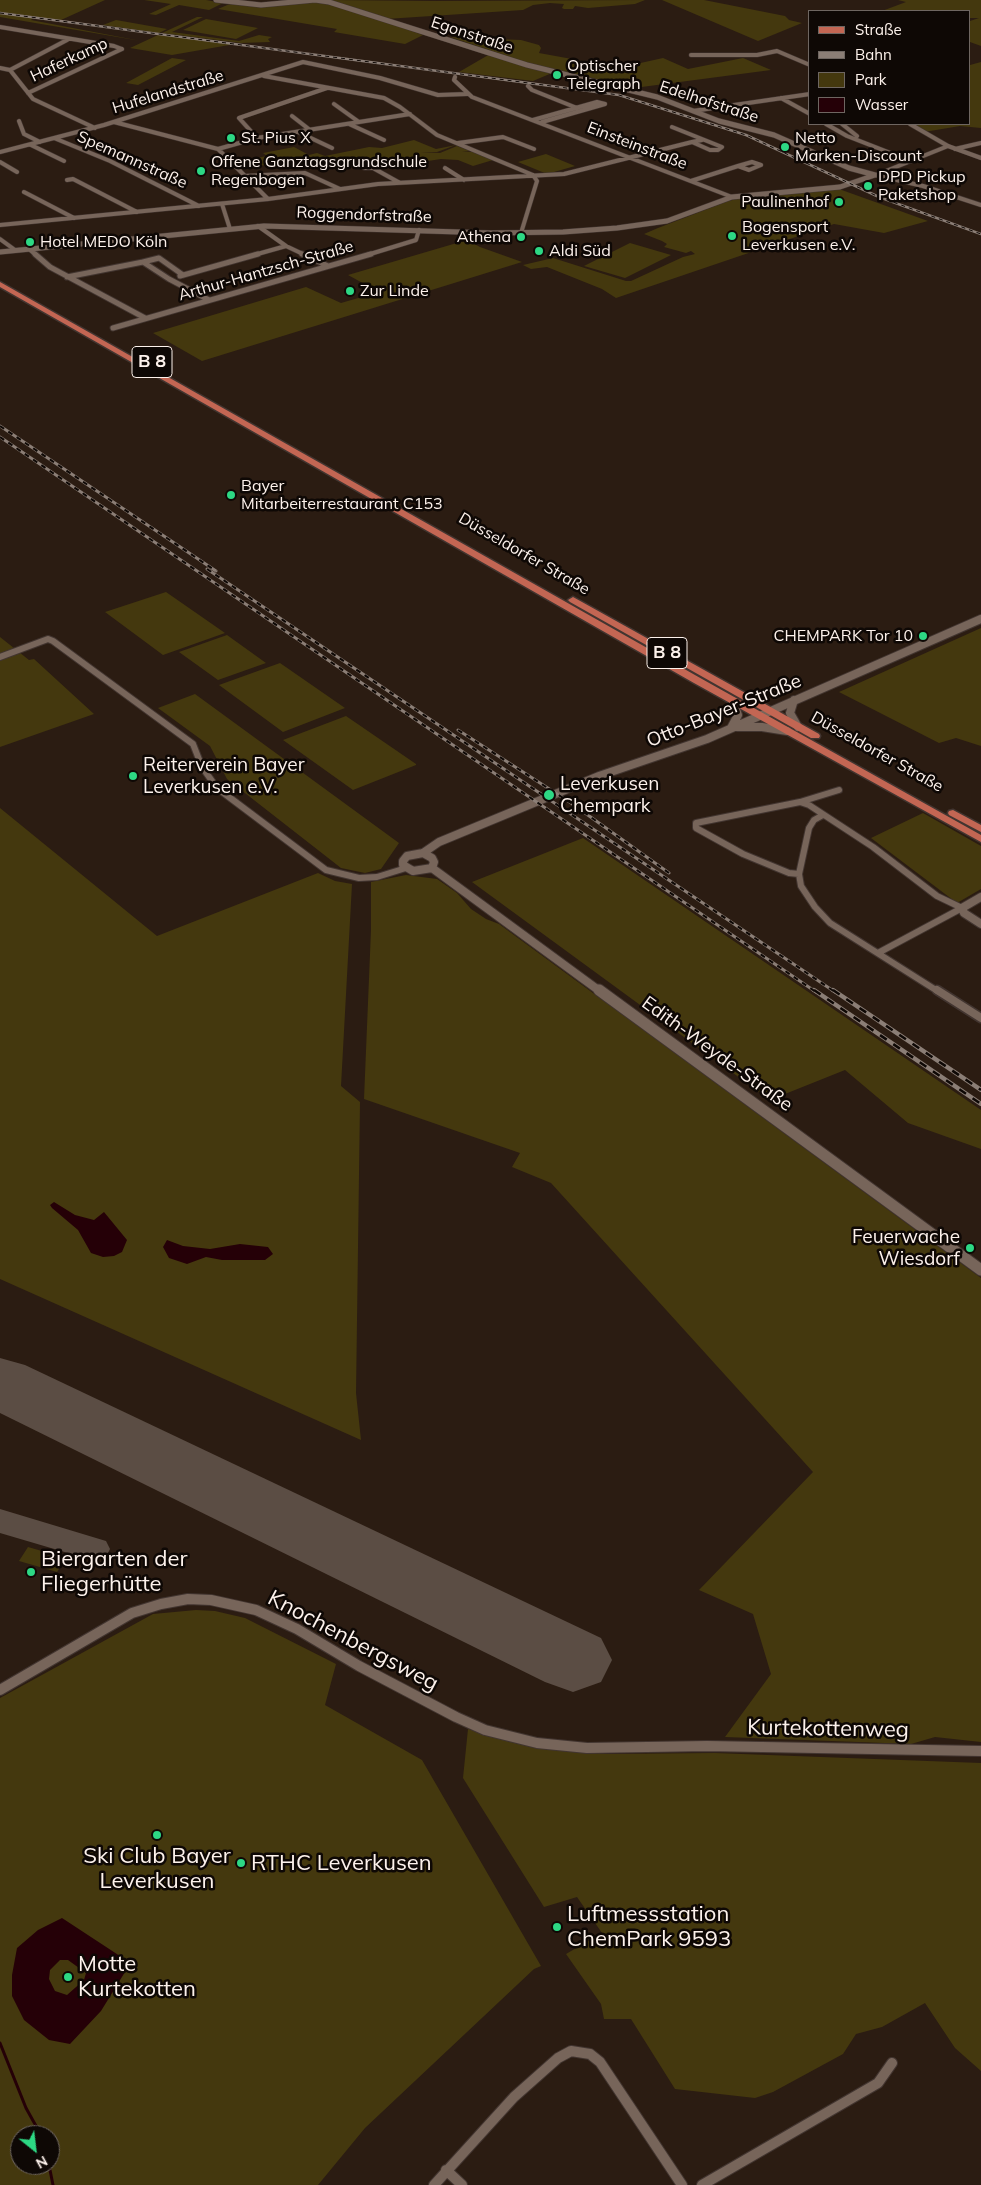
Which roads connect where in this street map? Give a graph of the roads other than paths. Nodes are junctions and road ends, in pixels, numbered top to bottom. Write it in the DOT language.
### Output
graph roads {
  1 [pos="216,0"];
  2 [pos="319,0"];
  3 [pos="227,1"];
  4 [pos="1,28"];
  5 [pos="67,40"];
  6 [pos="691,55"];
  7 [pos="808,64"];
  8 [pos="0,68"];
  9 [pos="10,70"];
  10 [pos="263,76"];
  11 [pos="455,77"];
  12 [pos="528,86"];
  13 [pos="329,88"];
  14 [pos="619,88"];
  15 [pos="28,93"];
  16 [pos="468,94"];
  17 [pos="808,94"];
  18 [pos="781,98"];
  19 [pos="334,104"];
  20 [pos="577,108"];
  21 [pos="693,111"];
  22 [pos="808,113"];
  23 [pos="410,114"];
  24 [pos="292,116"];
  25 [pos="533,120"];
  26 [pos="19,121"];
  27 [pos="114,122"];
  28 [pos="358,122"];
  29 [pos="542,122"];
  30 [pos="349,124"];
  31 [pos="828,125"];
  32 [pos="843,125"];
  33 [pos="912,125"];
  34 [pos="672,127"];
  35 [pos="95,128"];
  36 [pos="310,130"];
  37 [pos="298,132"];
  38 [pos="54,138"];
  39 [pos="256,138"];
  40 [pos="384,140"];
  41 [pos="702,140"];
  42 [pos="40,142"];
  43 [pos="692,142"];
  44 [pos="981,143"];
  45 [pos="456,144"];
  46 [pos="869,144"];
  47 [pos="31,145"];
  48 [pos="948,146"];
  49 [pos="332,148"];
  50 [pos="218,149"];
  51 [pos="534,149"];
  52 [pos="955,149"];
  53 [pos="0,152"];
  54 [pos="634,158"];
  55 [pos="981,158"];
  56 [pos="64,161"];
  57 [pos="911,161"];
  58 [pos="0,162"];
  59 [pos="737,166"];
  60 [pos="364,168"];
  61 [pos="445,168"];
  62 [pos="18,172"];
  63 [pos="875,175"];
  64 [pos="246,176"];
  65 [pos="536,177"];
  66 [pos="67,180"];
  67 [pos="464,180"];
  68 [pos="691,181"];
  69 [pos="400,183"];
  70 [pos="341,189"];
  71 [pos="24,192"];
  72 [pos="732,197"];
  73 [pos="268,199"];
  74 [pos="222,204"];
  75 [pos="981,205"];
  76 [pos="199,206"];
  77 [pos="137,212"];
  78 [pos="74,218"];
  79 [pos="0,219"];
  80 [pos="8,224"];
  81 [pos="0,225"];
  82 [pos="258,226"];
  83 [pos="230,229"];
  84 [pos="419,230"];
  85 [pos="521,233"];
  86 [pos="0,239"];
  87 [pos="286,246"];
  88 [pos="29,249"];
  89 [pos="16,250"];
  90 [pos="0,252"];
  91 [pos="143,262"];
  92 [pos="328,266"];
  93 [pos="183,275"];
  94 [pos="0,276"];
  95 [pos="67,276"];
  96 [pos="169,279"];
  97 [pos="0,284"];
  98 [pos="209,300"];
  99 [pos="145,318"];
  100 [pos="113,328"];
  101 [pos="281,440"];
  102 [pos="491,553"];
  103 [pos="481,557"];
  104 [pos="981,618"];
  105 [pos="0,657"];
  106 [pos="794,700"];
  107 [pos="733,701"];
  108 [pos="770,711"];
  109 [pos="759,715"];
  110 [pos="798,727"];
  111 [pos="731,728"];
  112 [pos="787,731"];
  113 [pos="839,790"];
  114 [pos="800,802"];
  115 [pos="823,815"];
  116 [pos="981,829"];
  117 [pos="981,839"];
  118 [pos="423,853"];
  119 [pos="406,868"];
  120 [pos="432,868"];
  121 [pos="799,874"];
  122 [pos="981,897"];
  123 [pos="962,908"];
  124 [pos="981,924"];
  125 [pos="878,953"];
  126 [pos="979,1014"];
  127 [pos="981,1270"];
  128 [pos="0,1690"];
  129 [pos="674,1747"];
  130 [pos="981,1751"];
  131 [pos="892,2063"];
  132 [pos="446,2170"];
  133 [pos="434,2185"];
  134 [pos="462,2185"];
  135 [pos="682,2185"];
  136 [pos="702,2185"];
  1 -- 3 [label="street"];
  2 -- 3 [label="street"];
  2 -- 14 [label="street, Egonstraße"];
  4 -- 5 [label="street"];
  5 -- 9 [label="street"];
  5 -- 15 [label="street, Haferkamp"];
  6 -- 7 [label="street"];
  8 -- 9 [label="street"];
  9 -- 15 [label="street"];
  10 -- 13 [label="street"];
  10 -- 16 [label="street, Hufelandstraße"];
  10 -- 27 [label="street, Hufelandstraße"];
  11 -- 16 [label="street"];
  12 -- 20 [label="street"];
  13 -- 23 [label="street"];
  13 -- 39 [label="street"];
  14 -- 21 [label="street, Edelhofstraße"];
  15 -- 35 [label="street"];
  16 -- 25 [label="street, Einsteinstraße"];
  17 -- 18 [label="street"];
  18 -- 21 [label="street"];
  18 -- 22 [label="street"];
  19 -- 28 [label="street"];
  20 -- 25 [label="street"];
  20 -- 29 [label="street"];
  21 -- 63 [label="street, Edelhofstraße"];
  23 -- 28 [label="street"];
  23 -- 45 [label="street"];
  24 -- 36 [label="street"];
  25 -- 29 [label="street, Einsteinstraße"];
  26 -- 42 [label="street"];
  27 -- 35 [label="street, Hufelandstraße"];
  27 -- 50 [label="street"];
  28 -- 30 [label="street"];
  29 -- 54 [label="street, Einsteinstraße"];
  30 -- 36 [label="street"];
  30 -- 40 [label="street"];
  31 -- 46 [label="street"];
  32 -- 46 [label="street"];
  33 -- 48 [label="street"];
  34 -- 41 [label="street"];
  35 -- 38 [label="street, Hufelandstraße"];
  36 -- 37 [label="street"];
  37 -- 39 [label="street"];
  37 -- 49 [label="street"];
  38 -- 42 [label="street, Hufelandstraße"];
  38 -- 76 [label="street, Spemannstraße"];
  39 -- 50 [label="street"];
  41 -- 43 [label="street"];
  41 -- 43 [label="street"];
  42 -- 47 [label="street, Hufelandstraße"];
  43 -- 54 [label="street"];
  44 -- 52 [label="street"];
  45 -- 51 [label="street"];
  45 -- 65 [label="street"];
  46 -- 57 [label="street"];
  47 -- 53 [label="street, Hufelandstraße"];
  47 -- 56 [label="street"];
  48 -- 52 [label="street"];
  48 -- 57 [label="street"];
  50 -- 64 [label="street"];
  52 -- 55 [label="street"];
  54 -- 65 [label="street"];
  54 -- 68 [label="street, Einsteinstraße"];
  57 -- 63 [label="street"];
  58 -- 62 [label="street"];
  59 -- 59 [label="street"];
  59 -- 68 [label="street"];
  60 -- 69 [label="street"];
  61 -- 67 [label="street"];
  63 -- 72 [label="street, Roggendorfstraße"];
  63 -- 75 [label="street"];
  64 -- 70 [label="street"];
  64 -- 73 [label="street"];
  65 -- 67 [label="street"];
  65 -- 85 [label="street"];
  66 -- 77 [label="street"];
  67 -- 69 [label="street"];
  68 -- 72 [label="street, Einsteinstraße"];
  69 -- 70 [label="street"];
  70 -- 73 [label="street"];
  71 -- 78 [label="street"];
  72 -- 85 [label="street, Roggendorfstraße"];
  73 -- 74 [label="street"];
  74 -- 76 [label="street"];
  74 -- 83 [label="street"];
  76 -- 77 [label="street"];
  77 -- 78 [label="street"];
  78 -- 80 [label="street"];
  79 -- 80 [label="street"];
  80 -- 81 [label="street"];
  82 -- 83 [label="street, Roggendorfstraße"];
  82 -- 84 [label="street, Roggendorfstraße"];
  82 -- 87 [label="street"];
  83 -- 88 [label="street, Roggendorfstraße"];
  84 -- 85 [label="street, Roggendorfstraße"];
  84 -- 92 [label="street, Arthur-Hantzsch-Straße"];
  86 -- 89 [label="street"];
  87 -- 92 [label="street"];
  87 -- 93 [label="street"];
  88 -- 89 [label="street, Roggendorfstraße"];
  88 -- 95 [label="street"];
  89 -- 90 [label="street, Roggendorfstraße"];
  91 -- 93 [label="street"];
  91 -- 95 [label="street"];
  91 -- 96 [label="street"];
  92 -- 98 [label="street, Arthur-Hantzsch-Straße"];
  93 -- 96 [label="street"];
  94 -- 101 [label="main road, Düsseldorfer Straße / B 8"];
  95 -- 99 [label="street"];
  96 -- 98 [label="street"];
  97 -- 101 [label="main road, Düsseldorfer Straße / B 8"];
  98 -- 99 [label="street, Arthur-Hantzsch-Straße"];
  99 -- 100 [label="street, Arthur-Hantzsch-Straße"];
  101 -- 102 [label="main road, Düsseldorfer Straße / B 8"];
  101 -- 103 [label="main road, Düsseldorfer Straße / B 8"];
  102 -- 103 [label="main road"];
  102 -- 108 [label="main road, Düsseldorfer Straße / B 8"];
  103 -- 107 [label="main road, Düsseldorfer Straße / B 8"];
  104 -- 106 [label="street, Otto-Bayer-Straße"];
  105 -- 119 [label="street"];
  106 -- 108 [label="street, Otto-Bayer-Straße"];
  106 -- 110 [label="street"];
  107 -- 109 [label="main road, Düsseldorfer Straße / B 8"];
  107 -- 111 [label="street"];
  108 -- 109 [label="street, Otto-Bayer-Straße"];
  108 -- 110 [label="main road, Düsseldorfer Straße / B 8"];
  109 -- 111 [label="street, Otto-Bayer-Straße"];
  109 -- 112 [label="main road, Düsseldorfer Straße / B 8"];
  110 -- 116 [label="main road, Düsseldorfer Straße / B 8"];
  111 -- 112 [label="street"];
  111 -- 118 [label="street, Otto-Bayer-Straße"];
  112 -- 117 [label="main road, Düsseldorfer Straße / B 8"];
  113 -- 114 [label="street"];
  114 -- 115 [label="street"];
  114 -- 121 [label="street"];
  115 -- 121 [label="street"];
  115 -- 123 [label="street"];
  118 -- 119 [label="street, Otto-Bayer-Straße"];
  118 -- 120 [label="street"];
  119 -- 120 [label="street"];
  120 -- 127 [label="street, Edith-Weyde-Straße"];
  121 -- 125 [label="street"];
  122 -- 123 [label="street"];
  123 -- 124 [label="street"];
  123 -- 125 [label="street"];
  125 -- 126 [label="street"];
  128 -- 129 [label="street, Knochenbergsweg"];
  129 -- 130 [label="street, Kurtekottenweg"];
  131 -- 136 [label="street"];
  132 -- 133 [label="street"];
  132 -- 134 [label="street"];
  132 -- 135 [label="street"];
}
